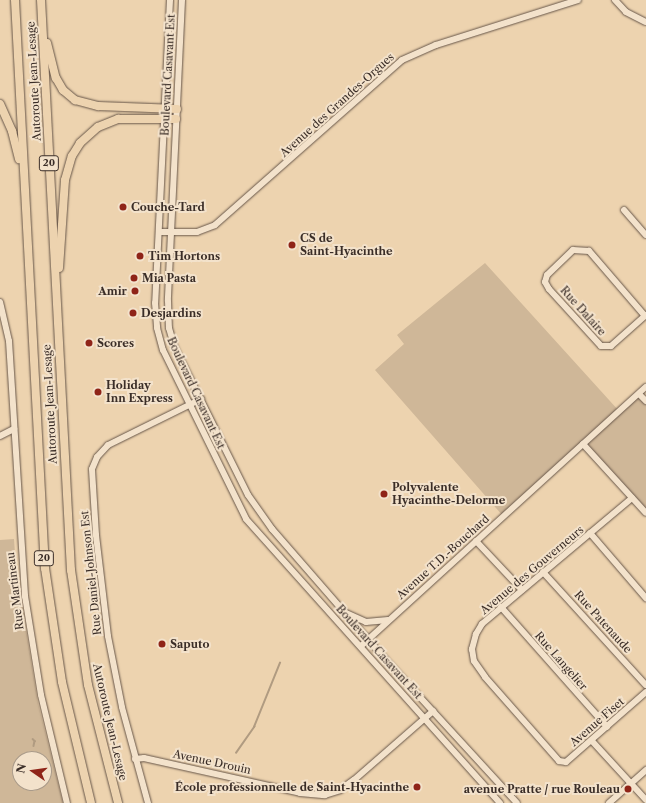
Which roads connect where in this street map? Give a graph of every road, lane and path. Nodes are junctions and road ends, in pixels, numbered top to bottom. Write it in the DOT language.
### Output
graph roads {
  1 [pos="15,0"];
  2 [pos="40,0"];
  3 [pos="170,0"];
  4 [pos="182,0"];
  5 [pos="578,0"];
  6 [pos="615,0"];
  7 [pos="41,15"];
  8 [pos="646,22"];
  9 [pos="0,104"];
  10 [pos="164,109"];
  11 [pos="177,109"];
  12 [pos="164,119"];
  13 [pos="176,119"];
  14 [pos="24,175"];
  15 [pos="624,210"];
  16 [pos="159,232"];
  17 [pos="171,232"];
  18 [pos="646,235"];
  19 [pos="0,302"];
  20 [pos="56,312"];
  21 [pos="645,315"];
  22 [pos="646,387"];
  23 [pos="639,394"];
  24 [pos="201,399"];
  25 [pos="646,401"];
  26 [pos="189,406"];
  27 [pos="14,429"];
  28 [pos="0,436"];
  29 [pos="583,444"];
  30 [pos="632,498"];
  31 [pos="646,513"];
  32 [pos="590,534"];
  33 [pos="476,541"];
  34 [pos="544,572"];
  35 [pos="522,590"];
  36 [pos="646,598"];
  37 [pos="502,607"];
  38 [pos="344,612"];
  39 [pos="390,619"];
  40 [pos="368,639"];
  41 [pos="361,646"];
  42 [pos="646,686"];
  43 [pos="646,692"];
  44 [pos="433,711"];
  45 [pos="425,718"];
  46 [pos="607,727"];
  47 [pos="592,741"];
  48 [pos="135,758"];
  49 [pos="559,761"];
  50 [pos="646,770"];
  51 [pos="631,783"];
  52 [pos="646,800"];
  53 [pos="67,803"];
  54 [pos="91,803"];
  55 [pos="118,803"];
  56 [pos="148,803"];
  57 [pos="500,803"];
  58 [pos="517,803"];
  59 [pos="608,803"];
  1 -- 14 [label="highway, Autoroute Jean-Lesage / 20"];
  2 -- 7 [label="highway, Autoroute Jean-Lesage / 20"];
  3 -- 10 [label="street, Boulevard Casavant Est"];
  4 -- 11 [label="street, Boulevard Casavant Est"];
  5 -- 17 [label="street, Avenue des Grandes-Orgues"];
  6 -- 8 [label="street"];
  7 -- 10 [label="highway"];
  7 -- 20 [label="highway, Autoroute Jean-Lesage / 20"];
  9 -- 14 [label="highway"];
  10 -- 11 [label="highway"];
  10 -- 12 [label="street, Boulevard Casavant Est"];
  11 -- 13 [label="street, Boulevard Casavant Est"];
  12 -- 13 [label="highway"];
  12 -- 16 [label="street, Boulevard Casavant Est"];
  12 -- 20 [label="highway"];
  13 -- 17 [label="street, Boulevard Casavant Est"];
  14 -- 54 [label="highway, Autoroute Jean-Lesage / 20"];
  15 -- 18 [label="street"];
  16 -- 17 [label="street, Avenue des Grandes-Orgues"];
  16 -- 26 [label="street, Boulevard Casavant Est"];
  17 -- 24 [label="street, Boulevard Casavant Est"];
  19 -- 27 [label="street, Rue Martineau"];
  20 -- 55 [label="highway, Autoroute Jean-Lesage / 20"];
  21 -- 21 [label="street, Rue Dalaire"];
  22 -- 23 [label="street, Avenue T.D.-Bouchard"];
  23 -- 25 [label="street"];
  23 -- 29 [label="street, Avenue T.D.-Bouchard"];
  24 -- 26 [label="street, Rue Daniel-Johnson Est"];
  24 -- 38 [label="street, Boulevard Casavant Est"];
  26 -- 41 [label="street, Boulevard Casavant Est"];
  26 -- 48 [label="street, Rue Daniel-Johnson Est"];
  27 -- 28 [label="street"];
  27 -- 53 [label="street, Rue Martineau"];
  29 -- 30 [label="street"];
  29 -- 33 [label="street, Avenue T.D.-Bouchard"];
  30 -- 31 [label="street"];
  30 -- 32 [label="street, Avenue des Gouverneurs"];
  32 -- 34 [label="street, Avenue des Gouverneurs"];
  32 -- 36 [label="street"];
  33 -- 35 [label="street"];
  33 -- 39 [label="street, Avenue T.D.-Bouchard"];
  34 -- 35 [label="street, Avenue des Gouverneurs"];
  34 -- 42 [label="street, Rue Patenaude"];
  35 -- 37 [label="street, Avenue des Gouverneurs"];
  37 -- 46 [label="street, Rue Langelier"];
  37 -- 49 [label="street, Avenue des Gouverneurs"];
  38 -- 39 [label="street"];
  38 -- 40 [label="street, Boulevard Casavant Est"];
  39 -- 40 [label="street, Avenue T.D.-Bouchard"];
  40 -- 41 [label="street, Avenue T.D.-Bouchard"];
  40 -- 44 [label="street, Boulevard Casavant Est"];
  41 -- 45 [label="street, Boulevard Casavant Est"];
  43 -- 46 [label="street, Avenue Fiset"];
  44 -- 45 [label="street"];
  44 -- 58 [label="street, Boulevard Casavant Est"];
  45 -- 48 [label="street, Avenue Drouin"];
  45 -- 57 [label="street, Boulevard Casavant Est"];
  46 -- 47 [label="street, Avenue Fiset"];
  47 -- 49 [label="street, Avenue Fiset"];
  47 -- 51 [label="street"];
  48 -- 56 [label="street, Rue Daniel-Johnson Est"];
  50 -- 51 [label="street"];
  51 -- 52 [label="street"];
  51 -- 59 [label="street"];
}
